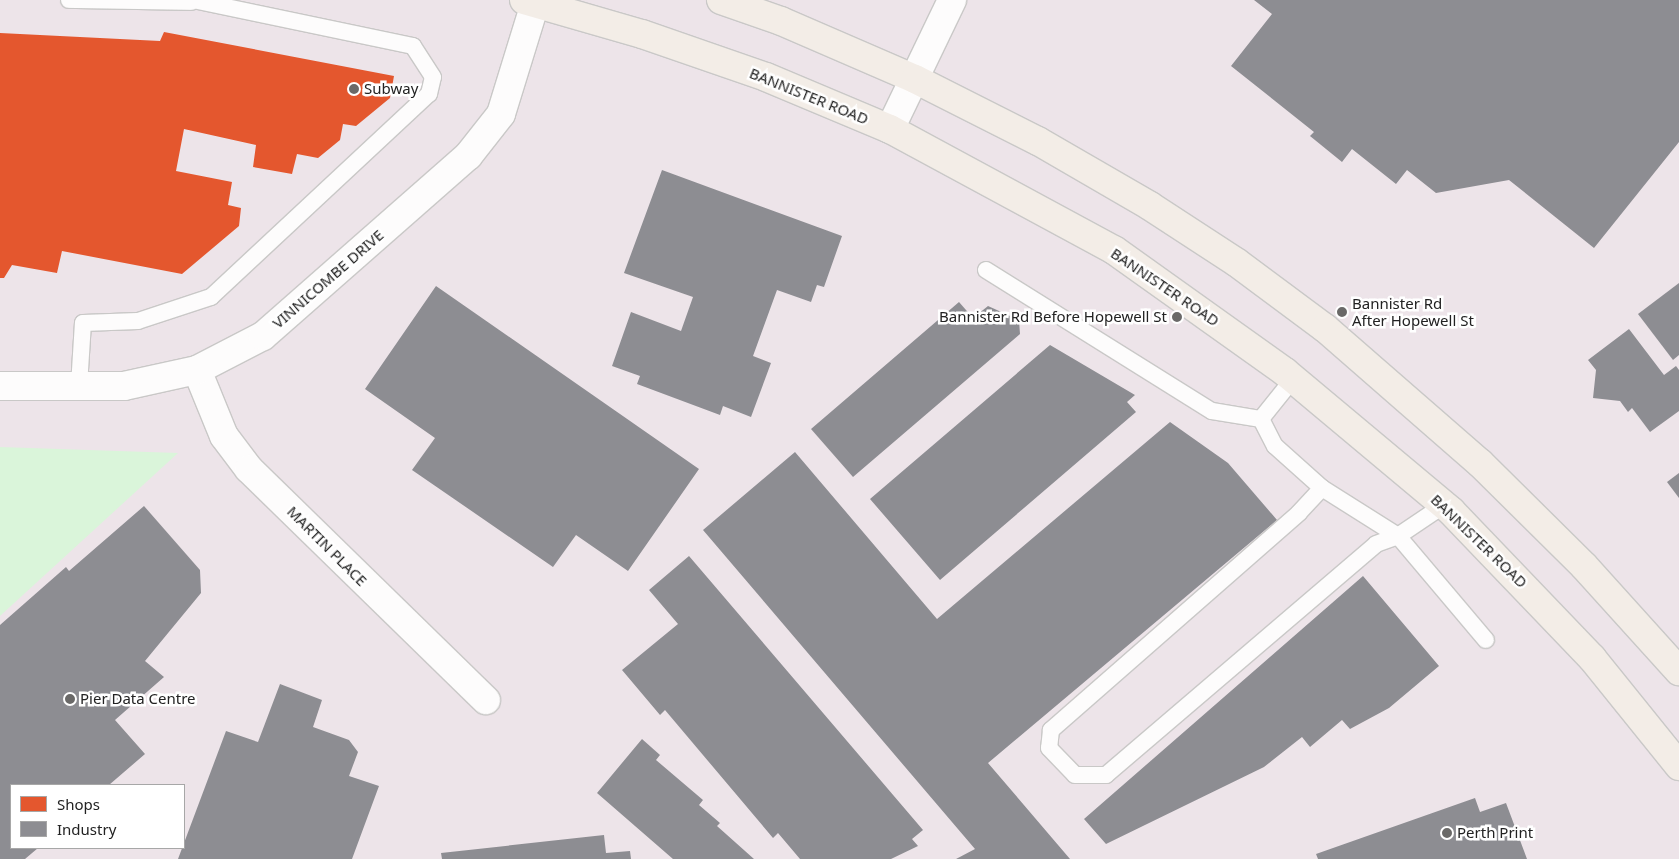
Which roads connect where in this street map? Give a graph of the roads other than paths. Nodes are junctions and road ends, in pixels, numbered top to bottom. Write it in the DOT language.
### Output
graph roads {
  1 [pos="69,0"];
  2 [pos="721,0"];
  3 [pos="952,0"];
  4 [pos="191,1"];
  5 [pos="532,1"];
  6 [pos="915,79"];
  7 [pos="890,129"];
  8 [pos="986,270"];
  9 [pos="197,370"];
  10 [pos="1293,379"];
  11 [pos="0,386"];
  12 [pos="79,386"];
  13 [pos="1261,419"];
  14 [pos="1322,488"];
  15 [pos="1444,505"];
  16 [pos="1398,536"];
  17 [pos="1486,640"];
  18 [pos="1679,671"];
  19 [pos="486,700"];
  20 [pos="1679,766"];
  1 -- 4 [label="lane"];
  2 -- 6 [label="main road"];
  3 -- 6 [label="street"];
  4 -- 12 [label="lane"];
  5 -- 7 [label="main road, BANNISTER ROAD"];
  5 -- 9 [label="street, VINNICOMBE DRIVE"];
  6 -- 7 [label="street"];
  6 -- 18 [label="main road"];
  7 -- 10 [label="main road, BANNISTER ROAD"];
  8 -- 13 [label="lane"];
  9 -- 12 [label="street, VINNICOMBE DRIVE"];
  9 -- 19 [label="street, MARTIN PLACE"];
  10 -- 13 [label="lane"];
  10 -- 15 [label="main road, BANNISTER ROAD"];
  11 -- 12 [label="street, VINNICOMBE DRIVE"];
  13 -- 14 [label="lane"];
  14 -- 16 [label="lane"];
  14 -- 16 [label="lane"];
  15 -- 16 [label="lane"];
  15 -- 20 [label="main road, BANNISTER ROAD"];
  16 -- 17 [label="lane"];
}
